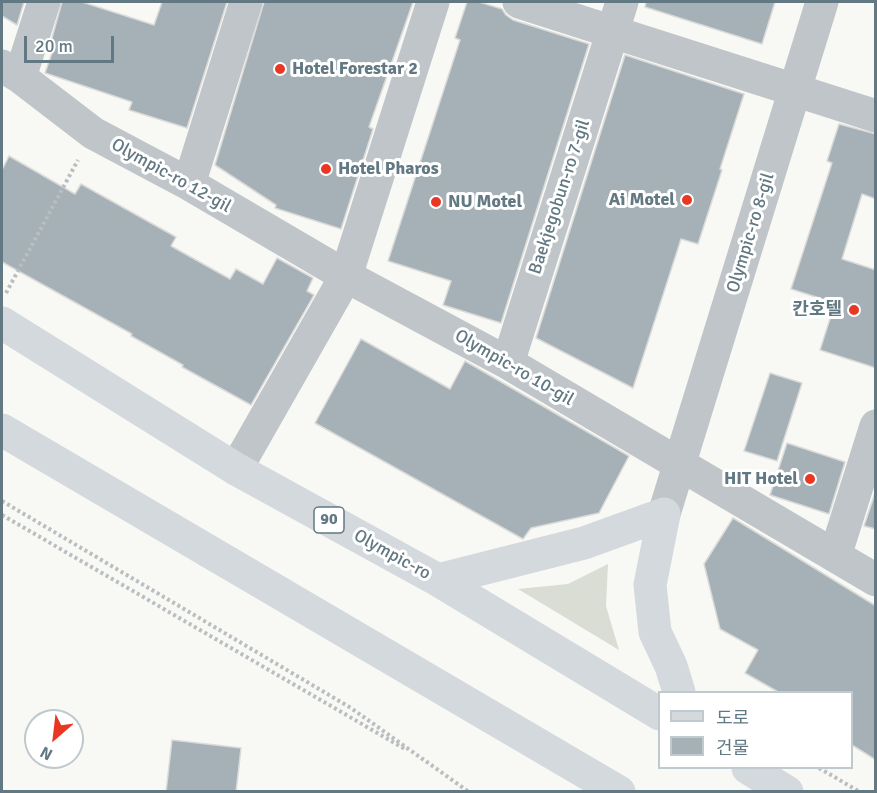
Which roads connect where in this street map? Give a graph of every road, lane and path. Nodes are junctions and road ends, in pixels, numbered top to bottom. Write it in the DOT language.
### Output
graph roads {
  1 [pos="44,2"];
  2 [pos="246,2"];
  3 [pos="433,2"];
  4 [pos="519,2"];
  5 [pos="822,2"];
  6 [pos="617,16"];
  7 [pos="11,71"];
  8 [pos="795,90"];
  9 [pos="876,116"];
  10 [pos="93,134"];
  11 [pos="189,184"];
  12 [pos="346,276"];
  13 [pos="2,297"];
  14 [pos="2,323"];
  15 [pos="508,363"];
  16 [pos="876,426"];
  17 [pos="2,430"];
  18 [pos="680,465"];
  19 [pos="236,469"];
  20 [pos="2,501"];
  21 [pos="664,514"];
  22 [pos="2,515"];
  23 [pos="835,556"];
  24 [pos="438,580"];
  25 [pos="876,580"];
  26 [pos="678,691"];
  27 [pos="658,713"];
  28 [pos="429,763"];
  29 [pos="750,769"];
  30 [pos="821,769"];
  31 [pos="469,792"];
  32 [pos="619,792"];
  33 [pos="787,792"];
  34 [pos="860,792"];
  1 -- 7 [label="street"];
  2 -- 11 [label="street"];
  3 -- 12 [label="street"];
  4 -- 6 [label="street"];
  5 -- 8 [label="street, Olympic-ro 8-gil"];
  6 -- 8 [label="street"];
  6 -- 15 [label="street, Baekjegobun-ro 7-gil"];
  7 -- 10 [label="street, Olympic-ro 12-gil"];
  8 -- 9 [label="street"];
  8 -- 18 [label="street, Olympic-ro 8-gil"];
  10 -- 11 [label="street, Olympic-ro 12-gil"];
  10 -- 13 [label="path"];
  11 -- 12 [label="street, Olympic-ro 12-gil"];
  12 -- 15 [label="street, Olympic-ro 10-gil"];
  12 -- 19 [label="street"];
  14 -- 19 [label="main road, Olympic-ro / 90"];
  15 -- 18 [label="street, Olympic-ro 10-gil"];
  16 -- 23 [label="street"];
  17 -- 32 [label="main road"];
  18 -- 21 [label="street, Olympic-ro 8-gil"];
  18 -- 23 [label="street"];
  19 -- 24 [label="main road, Olympic-ro / 90"];
  20 -- 28 [label="path"];
  21 -- 24 [label="main road"];
  21 -- 26 [label="main road"];
  22 -- 28 [label="path"];
  23 -- 25 [label="street"];
  24 -- 27 [label="main road, Olympic-ro / 90"];
  28 -- 31 [label="path"];
  29 -- 33 [label="main road"];
  30 -- 34 [label="path"];
}
